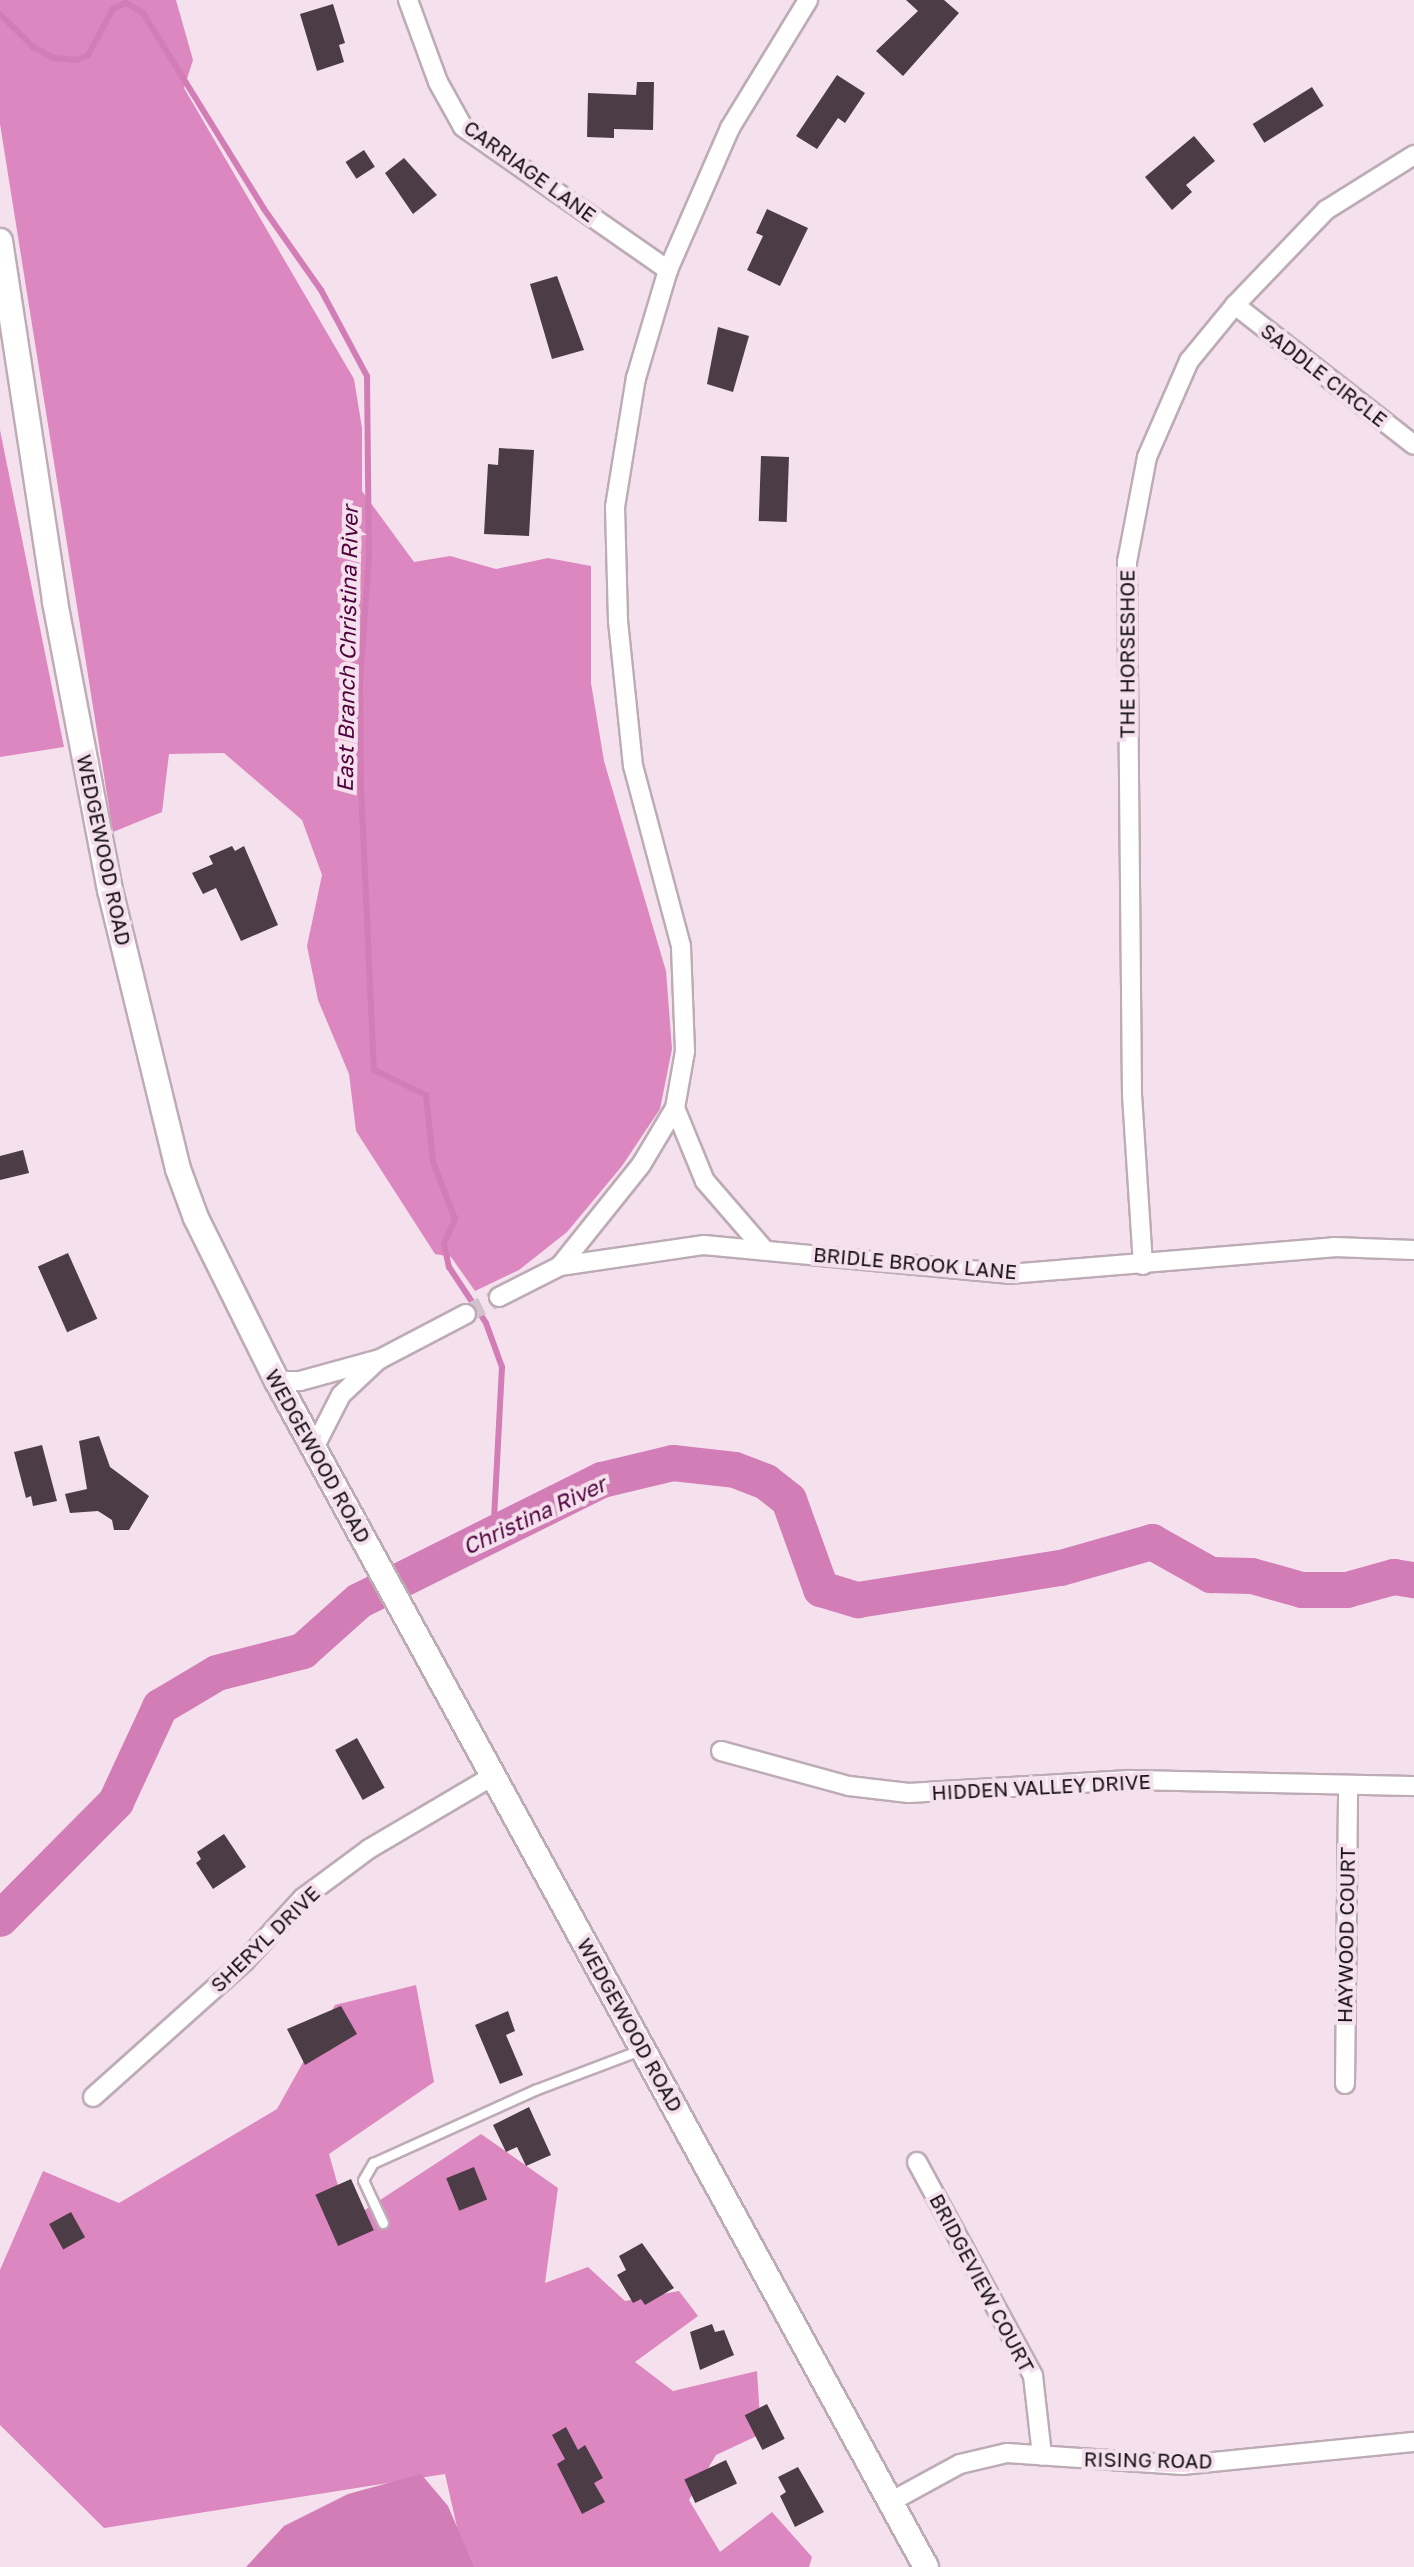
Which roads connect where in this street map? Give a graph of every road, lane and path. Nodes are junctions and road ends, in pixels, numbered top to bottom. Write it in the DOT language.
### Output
graph roads {
  1 [pos="408,0"];
  2 [pos="808,0"];
  3 [pos="1414,155"];
  4 [pos="0,241"];
  5 [pos="668,270"];
  6 [pos="1235,305"];
  7 [pos="6,319"];
  8 [pos="1414,445"];
  9 [pos="675,1108"];
  10 [pos="764,1249"];
  11 [pos="1414,1250"];
  12 [pos="1143,1265"];
  13 [pos="560,1266"];
  14 [pos="499,1297"];
  15 [pos="466,1314"];
  16 [pos="380,1359"];
  17 [pos="277,1381"];
  18 [pos="314,1448"];
  19 [pos="721,1751"];
  20 [pos="493,1776"];
  21 [pos="1348,1786"];
  22 [pos="1414,1786"];
  23 [pos="643,2049"];
  24 [pos="1345,2084"];
  25 [pos="93,2097"];
  26 [pos="917,2162"];
  27 [pos="383,2223"];
  28 [pos="1414,2442"];
  29 [pos="1042,2455"];
  30 [pos="892,2501"];
  31 [pos="926,2567"];
  1 -- 5 [label="street, CARRIAGE LANE"];
  2 -- 5 [label="street"];
  3 -- 6 [label="street, THE HORSESHOE"];
  4 -- 7 [label="street, WEDGEWOOD ROAD"];
  5 -- 9 [label="street"];
  6 -- 8 [label="street, SADDLE CIRCLE"];
  6 -- 12 [label="street, THE HORSESHOE"];
  7 -- 17 [label="street, WEDGEWOOD ROAD"];
  9 -- 10 [label="street"];
  9 -- 13 [label="street"];
  10 -- 12 [label="street, BRIDLE BROOK LANE"];
  10 -- 13 [label="street, BRIDLE BROOK LANE"];
  11 -- 12 [label="street, BRIDLE BROOK LANE"];
  13 -- 14 [label="street"];
  15 -- 16 [label="street"];
  16 -- 17 [label="street"];
  16 -- 18 [label="street"];
  17 -- 18 [label="street, WEDGEWOOD ROAD"];
  18 -- 20 [label="street, WEDGEWOOD ROAD"];
  19 -- 21 [label="street, HIDDEN VALLEY DRIVE"];
  20 -- 23 [label="street, WEDGEWOOD ROAD"];
  20 -- 25 [label="street, SHERYL DRIVE"];
  21 -- 22 [label="street, HIDDEN VALLEY DRIVE"];
  21 -- 24 [label="street, HAYWOOD COURT"];
  23 -- 27 [label="lane"];
  23 -- 30 [label="street, WEDGEWOOD ROAD"];
  26 -- 29 [label="street, BRIDGEVIEW COURT"];
  28 -- 29 [label="street, RISING ROAD"];
  29 -- 30 [label="street, RISING ROAD"];
  30 -- 31 [label="street, WEDGEWOOD ROAD"];
}
